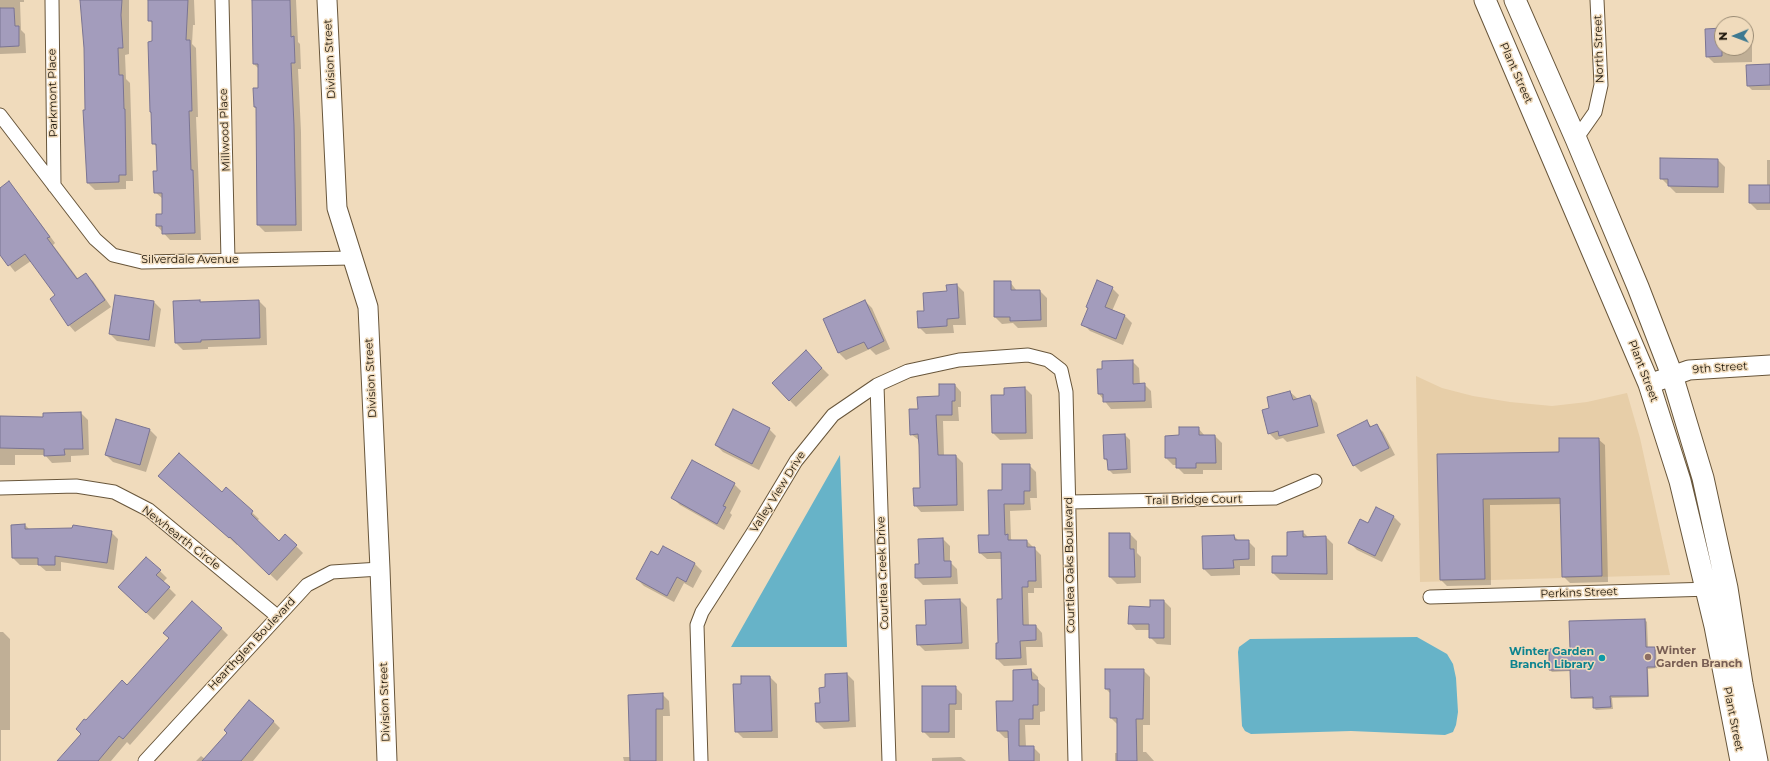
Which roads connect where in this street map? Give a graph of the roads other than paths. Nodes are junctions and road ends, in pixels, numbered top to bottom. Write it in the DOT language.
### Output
graph roads {
  1 [pos="52,0"];
  2 [pos="222,0"];
  3 [pos="327,0"];
  4 [pos="1485,0"];
  5 [pos="1515,0"];
  6 [pos="1597,0"];
  7 [pos="0,115"];
  8 [pos="1576,139"];
  9 [pos="54,186"];
  10 [pos="352,258"];
  11 [pos="228,260"];
  12 [pos="1770,365"];
  13 [pos="1061,370"];
  14 [pos="1672,376"];
  15 [pos="1649,384"];
  16 [pos="877,385"];
  17 [pos="1315,480"];
  18 [pos="0,488"];
  19 [pos="1069,502"];
  20 [pos="380,569"];
  21 [pos="1727,588"];
  22 [pos="1706,589"];
  23 [pos="1430,597"];
  24 [pos="277,616"];
  25 [pos="145,761"];
  26 [pos="387,761"];
  27 [pos="701,761"];
  28 [pos="889,761"];
  29 [pos="1076,761"];
  30 [pos="1741,761"];
  31 [pos="1758,761"];
  1 -- 9 [label="street, Parkmont Place"];
  2 -- 11 [label="street, Millwood Place"];
  3 -- 10 [label="street, Division Street"];
  4 -- 15 [label="main road, Plant Street"];
  5 -- 8 [label="main road, Plant Street"];
  6 -- 8 [label="street, North Street"];
  7 -- 9 [label="street, Silverdale Avenue"];
  8 -- 14 [label="main road, Plant Street"];
  9 -- 11 [label="street, Silverdale Avenue"];
  10 -- 11 [label="street, Silverdale Avenue"];
  10 -- 20 [label="street, Division Street"];
  12 -- 14 [label="street, 9th Street"];
  13 -- 16 [label="street, Valley View Drive"];
  13 -- 19 [label="street, Courtlea Oaks Boulevard"];
  14 -- 15 [label="street, 9th Street"];
  14 -- 21 [label="main road, Plant Street"];
  15 -- 22 [label="main road, Plant Street"];
  16 -- 27 [label="street, Valley View Drive"];
  16 -- 28 [label="street, Courtlea Creek Drive"];
  17 -- 19 [label="street, Trail Bridge Court"];
  18 -- 24 [label="street, Newhearth Circle"];
  19 -- 29 [label="street, Courtlea Oaks Boulevard"];
  20 -- 24 [label="street, Hearthglen Boulevard"];
  20 -- 26 [label="street, Division Street"];
  21 -- 22 [label="street, Perkins Street"];
  21 -- 31 [label="main road, Plant Street"];
  22 -- 23 [label="street, Perkins Street"];
  22 -- 30 [label="main road, Plant Street"];
  24 -- 25 [label="street, Hearthglen Boulevard"];
}
